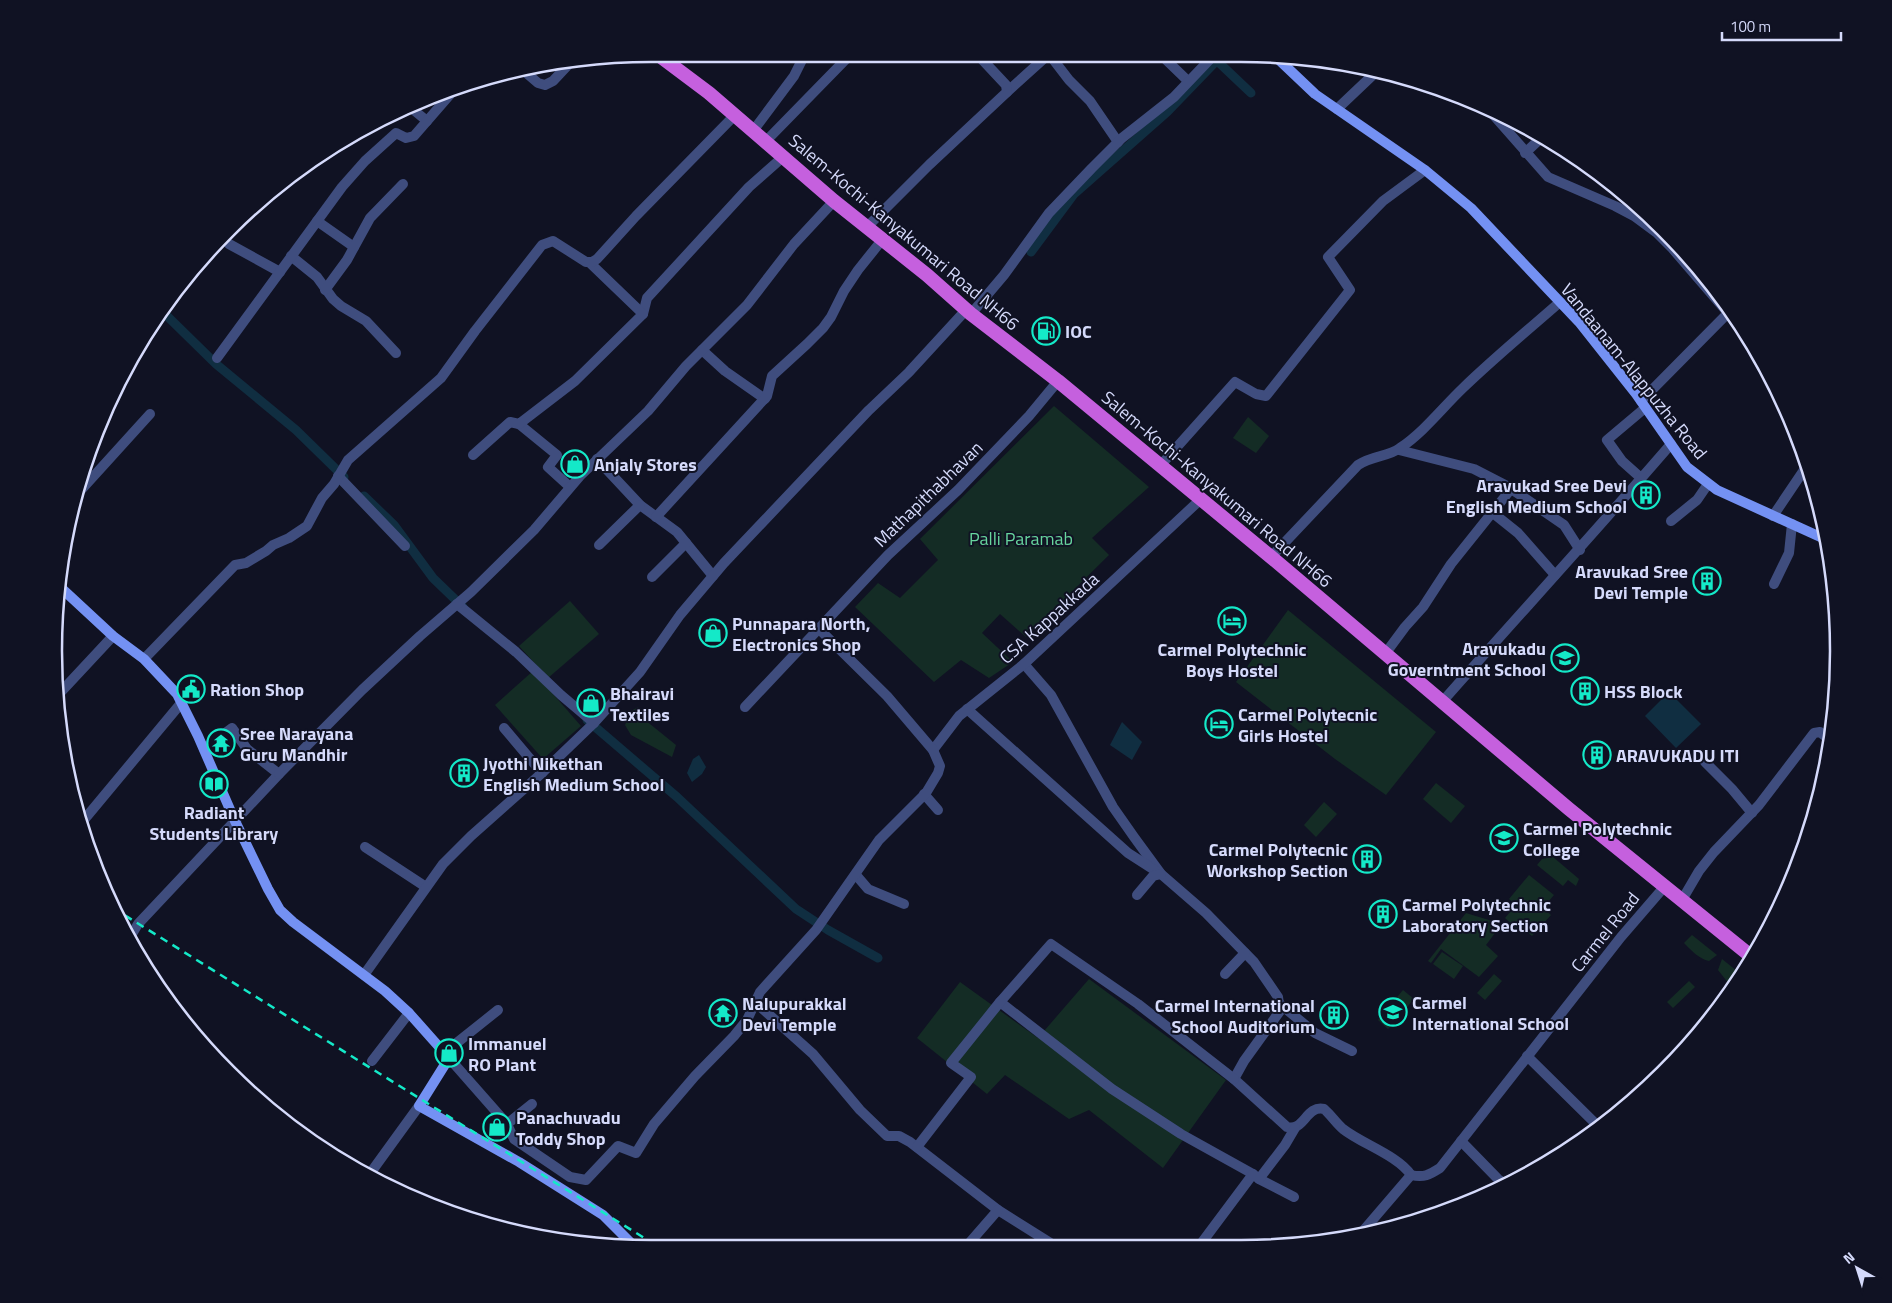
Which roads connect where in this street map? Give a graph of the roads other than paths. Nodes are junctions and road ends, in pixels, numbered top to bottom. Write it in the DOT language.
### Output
graph roads {
  1 [pos="667,62"];
  2 [pos="801,62"];
  3 [pos="843,62"];
  4 [pos="984,62"];
  5 [pos="1040,62"];
  6 [pos="1055,62"];
  7 [pos="1168,62"];
  8 [pos="1207,62"];
  9 [pos="1284,65"];
  10 [pos="563,70"];
  11 [pos="530,76"];
  12 [pos="1370,78"];
  13 [pos="1188,81"];
  14 [pos="1007,92"];
  15 [pos="445,100"];
  16 [pos="1337,110"];
  17 [pos="416,112"];
  18 [pos="735,115"];
  19 [pos="427,121"];
  20 [pos="1498,122"];
  21 [pos="753,131"];
  22 [pos="765,142"];
  23 [pos="1118,142"];
  24 [pos="1537,142"];
  25 [pos="1525,152"];
  26 [pos="783,157"];
  27 [pos="1425,170"];
  28 [pos="403,184"];
  29 [pos="834,201"];
  30 [pos="317,221"];
  31 [pos="1642,221"];
  32 [pos="867,227"];
  33 [pos="882,240"];
  34 [pos="229,244"];
  35 [pos="354,247"];
  36 [pos="292,256"];
  37 [pos="590,263"];
  38 [pos="280,272"];
  39 [pos="325,290"];
  40 [pos="1560,302"];
  41 [pos="969,312"];
  42 [pos="643,314"];
  43 [pos="1725,317"];
  44 [pos="702,350"];
  45 [pos="396,353"];
  46 [pos="218,356"];
  47 [pos="1058,381"];
  48 [pos="764,399"];
  49 [pos="1643,404"];
  50 [pos="150,414"];
  51 [pos="519,424"];
  52 [pos="1671,444"];
  53 [pos="1399,450"];
  54 [pos="473,454"];
  55 [pos="597,460"];
  56 [pos="1160,466"];
  57 [pos="340,472"];
  58 [pos="1802,474"];
  59 [pos="1641,478"];
  60 [pos="88,482"];
  61 [pos="1708,484"];
  62 [pos="570,487"];
  63 [pos="1511,489"];
  64 [pos="1201,499"];
  65 [pos="640,505"];
  66 [pos="1493,513"];
  67 [pos="1773,516"];
  68 [pos="656,517"];
  69 [pos="1671,521"];
  70 [pos="1792,524"];
  71 [pos="1818,536"];
  72 [pos="686,543"];
  73 [pos="599,545"];
  74 [pos="405,546"];
  75 [pos="1580,550"];
  76 [pos="1271,557"];
  77 [pos="1555,575"];
  78 [pos="713,576"];
  79 [pos="652,577"];
  80 [pos="1774,584"];
  81 [pos="66,593"];
  82 [pos="459,602"];
  83 [pos="818,628"];
  84 [pos="113,636"];
  85 [pos="1385,654"];
  86 [pos="144,659"];
  87 [pos="1024,664"];
  88 [pos="64,689"];
  89 [pos="182,702"];
  90 [pos="1442,702"];
  91 [pos="745,707"];
  92 [pos="967,709"];
  93 [pos="592,725"];
  94 [pos="504,728"];
  95 [pos="1823,734"];
  96 [pos="204,749"];
  97 [pos="933,750"];
  98 [pos="1705,762"];
  99 [pos="542,773"];
  100 [pos="279,774"];
  101 [pos="924,794"];
  102 [pos="938,810"];
  103 [pos="1752,813"];
  104 [pos="87,817"];
  105 [pos="235,821"];
  106 [pos="365,847"];
  107 [pos="1161,874"];
  108 [pos="856,875"];
  109 [pos="1665,886"];
  110 [pos="426,887"];
  111 [pos="1137,895"];
  112 [pos="1682,900"];
  113 [pos="904,904"];
  114 [pos="133,931"];
  115 [pos="1747,952"];
  116 [pos="1245,953"];
  117 [pos="1226,974"];
  118 [pos="364,975"];
  119 [pos="755,1002"];
  120 [pos="1000,1002"];
  121 [pos="1280,1004"];
  122 [pos="498,1010"];
  123 [pos="409,1013"];
  124 [pos="1352,1052"];
  125 [pos="446,1056"];
  126 [pos="1527,1056"];
  127 [pos="372,1061"];
  128 [pos="1234,1079"];
  129 [pos="532,1104"];
  130 [pos="419,1106"];
  131 [pos="1595,1122"];
  132 [pos="507,1124"];
  133 [pos="1295,1128"];
  134 [pos="1461,1140"];
  135 [pos="917,1147"];
  136 [pos="372,1170"];
  137 [pos="1411,1174"];
  138 [pos="1256,1176"];
  139 [pos="1500,1180"];
  140 [pos="1294,1197"];
  141 [pos="998,1210"];
  142 [pos="1367,1226"];
  143 [pos="627,1239"];
  144 [pos="972,1240"];
  145 [pos="1046,1240"];
  146 [pos="1204,1240"];
  1 -- 18 [label="highway, Salem-Kochi-Kanyakumari Road NH66"];
  2 -- 21 [label="street"];
  3 -- 22 [label="street"];
  4 -- 14 [label="street"];
  5 -- 14 [label="street"];
  6 -- 23 [label="street"];
  7 -- 13 [label="street"];
  8 -- 13 [label="street"];
  9 -- 16 [label="main road, Vandaanam-Alappuzha Road"];
  10 -- 11 [label="street"];
  12 -- 16 [label="street"];
  13 -- 23 [label="street"];
  14 -- 32 [label="street"];
  15 -- 19 [label="street"];
  16 -- 27 [label="main road, Vandaanam-Alappuzha Road"];
  17 -- 19 [label="street"];
  18 -- 21 [label="highway, Salem-Kochi-Kanyakumari Road NH66"];
  18 -- 37 [label="street"];
  19 -- 30 [label="street"];
  20 -- 25 [label="street"];
  21 -- 22 [label="highway, Salem-Kochi-Kanyakumari Road NH66"];
  22 -- 26 [label="highway, Salem-Kochi-Kanyakumari Road NH66"];
  23 -- 41 [label="street"];
  24 -- 25 [label="street"];
  25 -- 31 [label="street"];
  26 -- 29 [label="highway, Salem-Kochi-Kanyakumari Road NH66"];
  26 -- 42 [label="street"];
  27 -- 40 [label="main road, Vandaanam-Alappuzha Road"];
  27 -- 56 [label="street"];
  28 -- 35 [label="street"];
  29 -- 32 [label="highway, Salem-Kochi-Kanyakumari Road NH66"];
  29 -- 44 [label="street"];
  30 -- 35 [label="street"];
  30 -- 36 [label="street"];
  32 -- 33 [label="highway, Salem-Kochi-Kanyakumari Road NH66"];
  33 -- 41 [label="highway, Salem-Kochi-Kanyakumari Road NH66"];
  33 -- 48 [label="street"];
  34 -- 38 [label="street"];
  35 -- 39 [label="street"];
  36 -- 38 [label="street"];
  36 -- 39 [label="street"];
  37 -- 42 [label="street"];
  37 -- 57 [label="street"];
  38 -- 46 [label="street"];
  39 -- 45 [label="street"];
  40 -- 49 [label="main road, Vandaanam-Alappuzha Road"];
  40 -- 53 [label="street"];
  41 -- 47 [label="highway, Salem-Kochi-Kanyakumari Road NH66"];
  41 -- 78 [label="street"];
  42 -- 51 [label="street"];
  43 -- 49 [label="street"];
  44 -- 48 [label="street"];
  44 -- 55 [label="street"];
  47 -- 56 [label="highway, Salem-Kochi-Kanyakumari Road NH66"];
  47 -- 83 [label="street, Mathapithabhavan"];
  48 -- 68 [label="street"];
  49 -- 52 [label="main road, Vandaanam-Alappuzha Road"];
  49 -- 59 [label="street"];
  50 -- 60 [label="street"];
  51 -- 54 [label="street"];
  51 -- 62 [label="street"];
  52 -- 59 [label="street"];
  52 -- 61 [label="main road, Vandaanam-Alappuzha Road"];
  53 -- 63 [label="street"];
  53 -- 76 [label="street"];
  55 -- 62 [label="street"];
  55 -- 65 [label="street"];
  56 -- 64 [label="highway, Salem-Kochi-Kanyakumari Road NH66"];
  57 -- 74 [label="street"];
  57 -- 86 [label="street"];
  58 -- 67 [label="street"];
  59 -- 75 [label="street"];
  61 -- 67 [label="main road, Vandaanam-Alappuzha Road"];
  61 -- 69 [label="street"];
  62 -- 82 [label="street"];
  63 -- 66 [label="street"];
  63 -- 75 [label="street"];
  64 -- 76 [label="highway, Salem-Kochi-Kanyakumari Road NH66"];
  64 -- 87 [label="street, CSA Kappakkada"];
  65 -- 68 [label="street"];
  65 -- 73 [label="street"];
  66 -- 77 [label="street"];
  66 -- 85 [label="street"];
  67 -- 70 [label="main road, Vandaanam-Alappuzha Road"];
  68 -- 72 [label="street"];
  70 -- 71 [label="main road, Vandaanam-Alappuzha Road"];
  70 -- 80 [label="street"];
  72 -- 78 [label="street"];
  72 -- 79 [label="street"];
  75 -- 77 [label="street"];
  76 -- 85 [label="highway, Salem-Kochi-Kanyakumari Road NH66"];
  77 -- 90 [label="street"];
  78 -- 93 [label="street"];
  81 -- 84 [label="main road"];
  82 -- 93 [label="street"];
  82 -- 100 [label="street"];
  83 -- 91 [label="street, Mathapithabhavan"];
  83 -- 97 [label="street"];
  84 -- 86 [label="main road"];
  84 -- 88 [label="street"];
  85 -- 90 [label="highway, Salem-Kochi-Kanyakumari Road NH66"];
  86 -- 89 [label="main road"];
  87 -- 92 [label="street, CSA Kappakkada"];
  87 -- 107 [label="street"];
  89 -- 96 [label="main road"];
  89 -- 104 [label="street"];
  90 -- 109 [label="highway, Salem-Kochi-Kanyakumari Road NH66"];
  92 -- 97 [label="street, CSA Kappakkada"];
  92 -- 107 [label="street"];
  93 -- 99 [label="street"];
  94 -- 99 [label="street"];
  95 -- 103 [label="street"];
  96 -- 100 [label="street"];
  96 -- 105 [label="main road"];
  97 -- 101 [label="street"];
  98 -- 103 [label="street"];
  99 -- 110 [label="street"];
  100 -- 105 [label="street"];
  101 -- 102 [label="street"];
  101 -- 108 [label="street"];
  103 -- 112 [label="street"];
  105 -- 114 [label="street"];
  105 -- 118 [label="main road"];
  106 -- 110 [label="street"];
  107 -- 111 [label="street"];
  107 -- 116 [label="street"];
  108 -- 113 [label="street"];
  108 -- 119 [label="street"];
  109 -- 112 [label="highway, Salem-Kochi-Kanyakumari Road NH66"];
  109 -- 126 [label="street, Carmel Road"];
  110 -- 118 [label="street"];
  112 -- 115 [label="highway, Salem-Kochi-Kanyakumari Road NH66"];
  116 -- 117 [label="street"];
  116 -- 121 [label="street"];
  118 -- 123 [label="main road"];
  119 -- 132 [label="street"];
  119 -- 135 [label="street"];
  120 -- 128 [label="street"];
  120 -- 135 [label="street"];
  120 -- 138 [label="street"];
  121 -- 124 [label="street"];
  121 -- 128 [label="street"];
  122 -- 125 [label="street"];
  123 -- 125 [label="main road"];
  123 -- 127 [label="street"];
  125 -- 130 [label="main road"];
  125 -- 132 [label="street"];
  126 -- 131 [label="street"];
  126 -- 134 [label="street, Carmel Road"];
  128 -- 133 [label="street"];
  129 -- 132 [label="street"];
  130 -- 136 [label="street"];
  130 -- 143 [label="main road"];
  133 -- 137 [label="street"];
  133 -- 138 [label="street"];
  134 -- 137 [label="street, Carmel Road"];
  134 -- 139 [label="street"];
  135 -- 141 [label="street"];
  137 -- 142 [label="street"];
  138 -- 140 [label="street"];
  138 -- 146 [label="street"];
  141 -- 144 [label="street"];
  141 -- 145 [label="street"];
}
